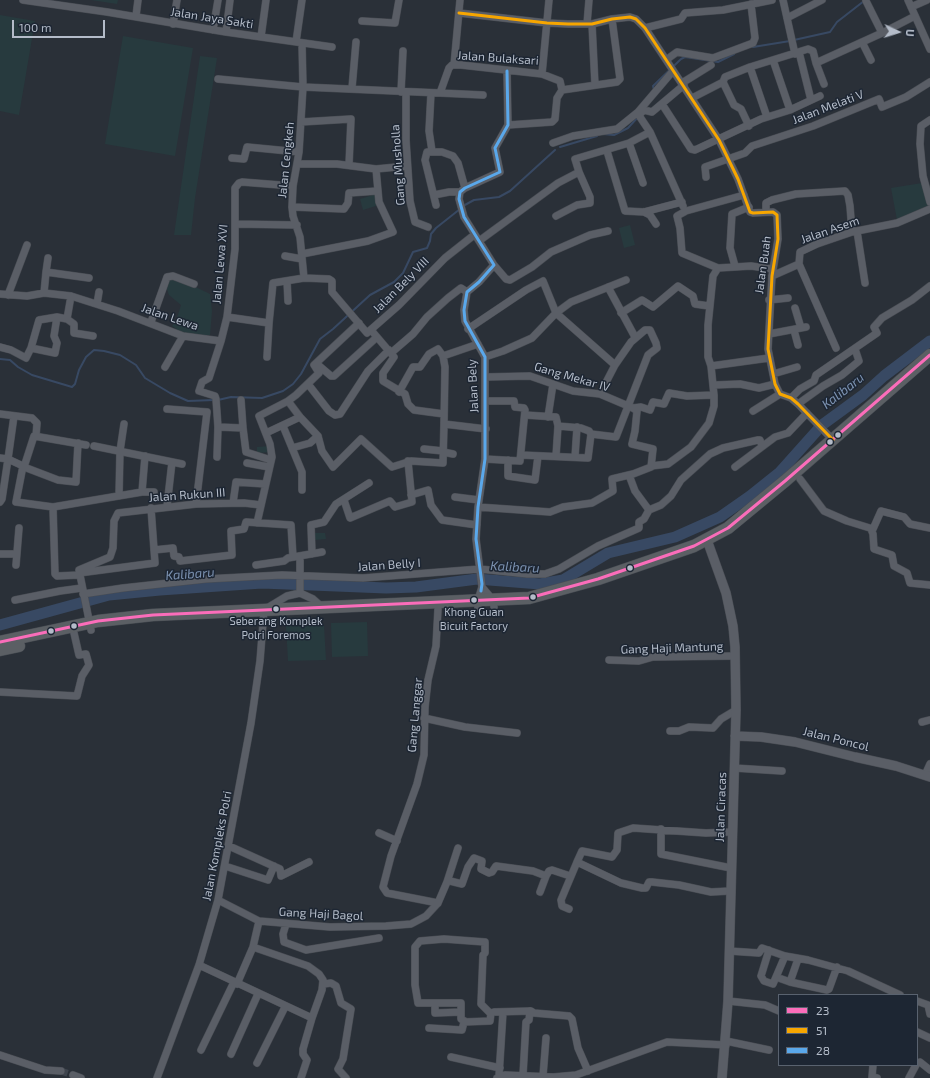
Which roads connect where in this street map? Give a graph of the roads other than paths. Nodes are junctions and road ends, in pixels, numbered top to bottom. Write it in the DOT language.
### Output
graph roads {
  1 [pos="23,0"];
  2 [pos="138,0"];
  3 [pos="177,0"];
  4 [pos="218,0"];
  5 [pos="230,0"];
  6 [pos="266,0"];
  7 [pos="302,0"];
  8 [pos="399,0"];
  9 [pos="460,0"];
  10 [pos="549,0"];
  11 [pos="589,0"];
  12 [pos="772,0"];
  13 [pos="783,0"];
  14 [pos="822,0"];
  15 [pos="927,0"];
  16 [pos="866,1"];
  17 [pos="754,2"];
  18 [pos="910,3"];
  19 [pos="75,4"];
  20 [pos="459,13"];
  21 [pos="136,16"];
  22 [pos="915,16"];
  23 [pos="787,18"];
  24 [pos="612,19"];
  25 [pos="362,21"];
  26 [pos="174,24"];
  27 [pos="547,24"];
  28 [pos="590,24"];
  29 [pos="645,28"];
  30 [pos="213,30"];
  31 [pos="226,32"];
  32 [pos="882,33"];
  33 [pos="261,37"];
  34 [pos="299,42"];
  35 [pos="356,42"];
  36 [pos="862,42"];
  37 [pos="332,47"];
  38 [pos="930,49"];
  39 [pos="403,51"];
  40 [pos="797,53"];
  41 [pos="773,60"];
  42 [pos="871,60"];
  43 [pos="816,63"];
  44 [pos="454,65"];
  45 [pos="711,65"];
  46 [pos="670,66"];
  47 [pos="750,67"];
  48 [pos="507,71"];
  49 [pos="542,74"];
  50 [pos="218,79"];
  51 [pos="723,82"];
  52 [pos="930,82"];
  53 [pos="683,84"];
  54 [pos="824,84"];
  55 [pos="595,85"];
  56 [pos="303,87"];
  57 [pos="352,88"];
  58 [pos="562,90"];
  59 [pos="403,92"];
  60 [pos="431,93"];
  61 [pos="440,93"];
  62 [pos="483,95"];
  63 [pos="820,96"];
  64 [pos="692,98"];
  65 [pos="812,100"];
  66 [pos="662,104"];
  67 [pos="790,110"];
  68 [pos="767,117"];
  69 [pos="930,120"];
  70 [pos="301,122"];
  71 [pos="508,125"];
  72 [pos="749,126"];
  73 [pos="650,132"];
  74 [pos="719,140"];
  75 [pos="553,143"];
  76 [pos="629,143"];
  77 [pos="432,151"];
  78 [pos="607,151"];
  79 [pos="299,152"];
  80 [pos="232,158"];
  81 [pos="728,159"];
  82 [pos="930,161"];
  83 [pos="921,162"];
  84 [pos="297,164"];
  85 [pos="349,165"];
  86 [pos="407,166"];
  87 [pos="376,169"];
  88 [pos="579,172"];
  89 [pos="706,177"];
  90 [pos="643,183"];
  91 [pos="293,186"];
  92 [pos="928,189"];
  93 [pos="462,190"];
  94 [pos="377,191"];
  95 [pos="744,195"];
  96 [pos="434,196"];
  97 [pos="682,202"];
  98 [pos="930,202"];
  99 [pos="436,205"];
  100 [pos="292,207"];
  101 [pos="749,207"];
  102 [pos="930,209"];
  103 [pos="686,211"];
  104 [pos="644,212"];
  105 [pos="766,212"];
  106 [pos="556,216"];
  107 [pos="235,224"];
  108 [pos="656,224"];
  109 [pos="297,225"];
  110 [pos="428,227"];
  111 [pos="608,231"];
  112 [pos="855,231"];
  113 [pos="474,235"];
  114 [pos="479,241"];
  115 [pos="27,245"];
  116 [pos="285,256"];
  117 [pos="302,256"];
  118 [pos="48,258"];
  119 [pos="799,264"];
  120 [pos="494,265"];
  121 [pos="735,266"];
  122 [pos="718,268"];
  123 [pos="46,272"];
  124 [pos="772,272"];
  125 [pos="89,278"];
  126 [pos="304,278"];
  127 [pos="626,280"];
  128 [pos="287,281"];
  129 [pos="865,283"];
  130 [pos="194,284"];
  131 [pos="930,286"];
  132 [pos="608,287"];
  133 [pos="99,292"];
  134 [pos="467,292"];
  135 [pos="0,294"];
  136 [pos="44,294"];
  137 [pos="8,295"];
  138 [pos="71,296"];
  139 [pos="788,298"];
  140 [pos="769,300"];
  141 [pos="288,301"];
  142 [pos="97,304"];
  143 [pos="709,306"];
  144 [pos="795,308"];
  145 [pos="556,313"];
  146 [pos="621,313"];
  147 [pos="57,317"];
  148 [pos="227,317"];
  149 [pos="68,319"];
  150 [pos="151,322"];
  151 [pos="269,323"];
  152 [pos="359,323"];
  153 [pos="801,328"];
  154 [pos="371,330"];
  155 [pos="468,330"];
  156 [pos="769,334"];
  157 [pos="93,336"];
  158 [pos="183,336"];
  159 [pos="377,337"];
  160 [pos="635,337"];
  161 [pos="221,341"];
  162 [pos="478,344"];
  163 [pos="798,345"];
  164 [pos="0,347"];
  165 [pos="31,348"];
  166 [pos="836,348"];
  167 [pos="855,350"];
  168 [pos="391,353"];
  169 [pos="930,355"];
  170 [pos="443,356"];
  171 [pos="267,357"];
  172 [pos="485,357"];
  173 [pos="769,358"];
  174 [pos="316,363"];
  175 [pos="930,364"];
  176 [pos="615,365"];
  177 [pos="710,366"];
  178 [pos="797,366"];
  179 [pos="165,367"];
  180 [pos="773,374"];
  181 [pos="485,377"];
  182 [pos="308,384"];
  183 [pos="553,384"];
  184 [pos="775,384"];
  185 [pos="714,385"];
  186 [pos="399,392"];
  187 [pos="600,394"];
  188 [pos="780,394"];
  189 [pos="714,395"];
  190 [pos="792,398"];
  191 [pos="241,400"];
  192 [pos="486,400"];
  193 [pos="288,401"];
  194 [pos="798,404"];
  195 [pos="631,407"];
  196 [pos="167,410"];
  197 [pos="753,411"];
  198 [pos="0,414"];
  199 [pos="444,414"];
  200 [pos="525,415"];
  201 [pos="809,415"];
  202 [pos="14,416"];
  203 [pos="300,417"];
  204 [pos="548,417"];
  205 [pos="124,424"];
  206 [pos="444,424"];
  207 [pos="218,426"];
  208 [pos="283,426"];
  209 [pos="558,426"];
  210 [pos="577,427"];
  211 [pos="244,428"];
  212 [pos="486,429"];
  213 [pos="266,433"];
  214 [pos="591,434"];
  215 [pos="36,436"];
  216 [pos="318,436"];
  217 [pos="833,440"];
  218 [pos="94,446"];
  219 [pos="762,446"];
  220 [pos="292,448"];
  221 [pos="424,449"];
  222 [pos="120,451"];
  223 [pos="443,452"];
  224 [pos="453,454"];
  225 [pos="521,455"];
  226 [pos="145,456"];
  227 [pos="538,456"];
  228 [pos="556,456"];
  229 [pos="217,457"];
  230 [pos="575,457"];
  231 [pos="0,458"];
  232 [pos="8,459"];
  233 [pos="485,459"];
  234 [pos="508,460"];
  235 [pos="172,462"];
  236 [pos="408,462"];
  237 [pos="247,463"];
  238 [pos="270,463"];
  239 [pos="182,464"];
  240 [pos="651,466"];
  241 [pos="23,467"];
  242 [pos="735,467"];
  243 [pos="629,475"];
  244 [pos="800,479"];
  245 [pos="369,483"];
  246 [pos="265,484"];
  247 [pos="302,490"];
  248 [pos="142,492"];
  249 [pos="154,492"];
  250 [pos="411,495"];
  251 [pos="119,496"];
  252 [pos="455,497"];
  253 [pos="344,500"];
  254 [pos="0,502"];
  255 [pos="233,503"];
  256 [pos="196,504"];
  257 [pos="478,504"];
  258 [pos="261,505"];
  259 [pos="167,506"];
  260 [pos="53,507"];
  261 [pos="151,508"];
  262 [pos="649,510"];
  263 [pos="257,523"];
  264 [pos="477,525"];
  265 [pos="19,528"];
  266 [pos="930,528"];
  267 [pos="871,529"];
  268 [pos="708,544"];
  269 [pos="154,550"];
  270 [pos="322,552"];
  271 [pos="0,554"];
  272 [pos="16,554"];
  273 [pos="312,554"];
  274 [pos="296,557"];
  275 [pos="16,565"];
  276 [pos="256,565"];
  277 [pos="80,572"];
  278 [pos="480,572"];
  279 [pos="300,585"];
  280 [pos="482,585"];
  281 [pos="929,585"];
  282 [pos="83,594"];
  283 [pos="15,600"];
  284 [pos="478,604"];
  285 [pos="493,604"];
  286 [pos="322,607"];
  287 [pos="438,609"];
  288 [pos="264,614"];
  289 [pos="86,622"];
  290 [pos="0,642"];
  291 [pos="0,650"];
  292 [pos="735,656"];
  293 [pos="609,660"];
  294 [pos="0,692"];
  295 [pos="736,710"];
  296 [pos="424,718"];
  297 [pos="930,720"];
  298 [pos="922,722"];
  299 [pos="670,731"];
  300 [pos="517,733"];
  301 [pos="735,736"];
  302 [pos="930,764"];
  303 [pos="734,768"];
  304 [pos="782,770"];
  305 [pos="928,776"];
  306 [pos="664,830"];
  307 [pos="732,832"];
  308 [pos="378,833"];
  309 [pos="397,840"];
  310 [pos="229,846"];
  311 [pos="458,848"];
  312 [pos="309,862"];
  313 [pos="577,862"];
  314 [pos="225,866"];
  315 [pos="274,866"];
  316 [pos="731,868"];
  317 [pos="546,876"];
  318 [pos="570,876"];
  319 [pos="447,882"];
  320 [pos="540,892"];
  321 [pos="730,892"];
  322 [pos="218,900"];
  323 [pos="438,903"];
  324 [pos="569,909"];
  325 [pos="259,921"];
  326 [pos="286,924"];
  327 [pos="379,938"];
  328 [pos="253,947"];
  329 [pos="769,950"];
  330 [pos="729,951"];
  331 [pos="785,956"];
  332 [pos="798,959"];
  333 [pos="199,965"];
  334 [pos="836,968"];
  335 [pos="776,977"];
  336 [pos="790,982"];
  337 [pos="236,983"];
  338 [pos="324,984"];
  339 [pos="258,994"];
  340 [pos="898,994"];
  341 [pos="728,1001"];
  342 [pos="918,1001"];
  343 [pos="285,1007"];
  344 [pos="530,1011"];
  345 [pos="778,1011"];
  346 [pos="503,1012"];
  347 [pos="491,1014"];
  348 [pos="930,1014"];
  349 [pos="312,1018"];
  350 [pos="466,1022"];
  351 [pos="429,1028"];
  352 [pos="918,1032"];
  353 [pos="546,1038"];
  354 [pos="930,1038"];
  355 [pos="726,1043"];
  356 [pos="201,1050"];
  357 [pos="769,1050"];
  358 [pos="231,1054"];
  359 [pos="0,1055"];
  360 [pos="451,1057"];
  361 [pos="257,1063"];
  362 [pos="918,1063"];
  363 [pos="872,1066"];
  364 [pos="915,1066"];
  365 [pos="500,1068"];
  366 [pos="930,1070"];
  367 [pos="61,1071"];
  368 [pos="588,1071"];
  369 [pos="73,1075"];
  370 [pos="522,1075"];
  371 [pos="544,1076"];
  372 [pos="498,1077"];
  373 [pos="81,1078"];
  374 [pos="157,1078"];
  375 [pos="301,1078"];
  376 [pos="346,1078"];
  377 [pos="722,1078"];
  378 [pos="873,1078"];
  379 [pos="909,1078"];
  1 -- 19 [label="street, Jalan Jaya Sakti"];
  2 -- 21 [label="street"];
  3 -- 26 [label="street"];
  4 -- 30 [label="street"];
  5 -- 31 [label="street"];
  6 -- 33 [label="street"];
  7 -- 34 [label="street, Jalan Cengkeh"];
  8 -- 25 [label="street"];
  9 -- 20 [label="street"];
  10 -- 27 [label="street, Jalan Bulaksari"];
  11 -- 28 [label="street"];
  12 -- 17 [label="street"];
  13 -- 23 [label="street"];
  14 -- 23 [label="street"];
  15 -- 18 [label="street"];
  16 -- 32 [label="street"];
  17 -- 29 [label="street"];
  17 -- 46 [label="street"];
  18 -- 22 [label="street"];
  19 -- 21 [label="street, Jalan Jaya Sakti"];
  20 -- 27 [label="street"];
  20 -- 44 [label="street"];
  21 -- 26 [label="street, Jalan Jaya Sakti"];
  22 -- 32 [label="street"];
  22 -- 38 [label="street"];
  23 -- 40 [label="street"];
  24 -- 28 [label="street"];
  24 -- 29 [label="street"];
  24 -- 55 [label="street"];
  26 -- 30 [label="street, Jalan Jaya Sakti"];
  27 -- 28 [label="street"];
  27 -- 49 [label="street, Jalan Bulaksari"];
  28 -- 55 [label="street"];
  29 -- 46 [label="street"];
  30 -- 31 [label="street, Jalan Jaya Sakti"];
  31 -- 33 [label="street, Jalan Jaya Sakti"];
  32 -- 36 [label="street"];
  33 -- 34 [label="street, Jalan Jaya Sakti"];
  34 -- 37 [label="street, Jalan Jaya Sakti"];
  34 -- 56 [label="street, Jalan Cengkeh"];
  35 -- 57 [label="street"];
  36 -- 42 [label="street"];
  36 -- 43 [label="street"];
  39 -- 59 [label="street, Gang Musholla"];
  40 -- 41 [label="street"];
  40 -- 43 [label="street"];
  40 -- 65 [label="street"];
  41 -- 47 [label="street"];
  41 -- 67 [label="street"];
  43 -- 54 [label="street"];
  44 -- 48 [label="street, Jalan Bulaksari"];
  44 -- 61 [label="street, Jalan Bulaksari"];
  45 -- 53 [label="street"];
  46 -- 53 [label="street"];
  46 -- 75 [label="street"];
  47 -- 51 [label="street"];
  47 -- 68 [label="street"];
  48 -- 49 [label="street, Jalan Bulaksari"];
  48 -- 71 [label="street"];
  49 -- 58 [label="street"];
  50 -- 56 [label="street"];
  51 -- 64 [label="street"];
  51 -- 72 [label="street"];
  52 -- 81 [label="street, Jalan Melati V"];
  53 -- 64 [label="street"];
  53 -- 66 [label="street"];
  55 -- 58 [label="street"];
  56 -- 57 [label="street"];
  56 -- 70 [label="street, Jalan Cengkeh"];
  57 -- 59 [label="street"];
  58 -- 71 [label="street"];
  59 -- 60 [label="street"];
  59 -- 86 [label="street, Gang Musholla"];
  60 -- 61 [label="street"];
  60 -- 77 [label="street"];
  61 -- 62 [label="street"];
  63 -- 65 [label="street"];
  64 -- 74 [label="street"];
  65 -- 67 [label="street"];
  66 -- 73 [label="street"];
  66 -- 74 [label="street"];
  67 -- 68 [label="street"];
  68 -- 72 [label="street"];
  69 -- 83 [label="street"];
  70 -- 79 [label="street, Jalan Cengkeh"];
  70 -- 85 [label="street"];
  71 -- 93 [label="street"];
  72 -- 74 [label="street"];
  73 -- 76 [label="street"];
  73 -- 97 [label="street"];
  74 -- 81 [label="street"];
  76 -- 78 [label="street"];
  76 -- 90 [label="street"];
  77 -- 93 [label="street"];
  77 -- 96 [label="street"];
  78 -- 88 [label="street"];
  78 -- 104 [label="street"];
  79 -- 80 [label="street"];
  79 -- 84 [label="street, Jalan Cengkeh"];
  81 -- 89 [label="street"];
  81 -- 95 [label="street"];
  82 -- 83 [label="street"];
  83 -- 92 [label="street"];
  84 -- 85 [label="street"];
  84 -- 91 [label="street, Jalan Cengkeh"];
  85 -- 87 [label="street"];
  86 -- 87 [label="street"];
  86 -- 110 [label="street, Gang Musholla"];
  87 -- 94 [label="street"];
  88 -- 106 [label="street"];
  88 -- 114 [label="street"];
  91 -- 100 [label="street, Jalan Cengkeh"];
  91 -- 107 [label="street, Jalan Lewa XVI"];
  92 -- 98 [label="street"];
  93 -- 96 [label="street"];
  93 -- 113 [label="street"];
  94 -- 100 [label="street"];
  94 -- 117 [label="street"];
  95 -- 101 [label="street"];
  95 -- 103 [label="street"];
  96 -- 99 [label="street"];
  97 -- 103 [label="street"];
  97 -- 104 [label="street"];
  100 -- 109 [label="street, Jalan Cengkeh"];
  101 -- 105 [label="street, Jalan Buah"];
  101 -- 121 [label="street"];
  102 -- 112 [label="street, Jalan Asem"];
  103 -- 122 [label="street"];
  104 -- 108 [label="street"];
  105 -- 112 [label="street"];
  105 -- 124 [label="street, Jalan Buah"];
  107 -- 109 [label="street"];
  107 -- 148 [label="street, Jalan Lewa XVI"];
  109 -- 117 [label="street, Jalan Cengkeh"];
  111 -- 120 [label="street"];
  112 -- 119 [label="street, Jalan Asem"];
  112 -- 129 [label="street"];
  113 -- 114 [label="street"];
  113 -- 154 [label="street, Jalan Bely VIII"];
  114 -- 120 [label="street"];
  115 -- 137 [label="street"];
  116 -- 117 [label="street"];
  117 -- 126 [label="street, Jalan Cengkeh"];
  118 -- 123 [label="street"];
  119 -- 124 [label="street, Jalan Asem"];
  119 -- 166 [label="street"];
  120 -- 134 [label="street"];
  121 -- 122 [label="street"];
  121 -- 124 [label="street"];
  122 -- 143 [label="street"];
  123 -- 125 [label="street"];
  123 -- 136 [label="street"];
  124 -- 140 [label="street, Jalan Buah"];
  126 -- 128 [label="street"];
  126 -- 152 [label="street"];
  127 -- 132 [label="street"];
  128 -- 141 [label="street"];
  128 -- 151 [label="street"];
  130 -- 150 [label="street"];
  131 -- 167 [label="street"];
  132 -- 145 [label="street"];
  132 -- 146 [label="street"];
  133 -- 142 [label="street"];
  134 -- 155 [label="street, Jalan Bely"];
  134 -- 168 [label="street"];
  135 -- 137 [label="street, Jalan Lewa"];
  136 -- 137 [label="street, Jalan Lewa"];
  136 -- 138 [label="street, Jalan Lewa"];
  138 -- 142 [label="street, Jalan Lewa"];
  138 -- 149 [label="street"];
  139 -- 140 [label="street"];
  140 -- 156 [label="street, Jalan Buah"];
  142 -- 150 [label="street, Jalan Lewa"];
  143 -- 146 [label="street"];
  143 -- 177 [label="street"];
  144 -- 153 [label="street"];
  145 -- 155 [label="street"];
  145 -- 172 [label="street"];
  145 -- 176 [label="street"];
  146 -- 160 [label="street"];
  147 -- 149 [label="street"];
  147 -- 165 [label="street"];
  147 -- 165 [label="street"];
  148 -- 151 [label="street"];
  148 -- 161 [label="street"];
  149 -- 157 [label="street"];
  150 -- 158 [label="street, Jalan Lewa"];
  151 -- 171 [label="street"];
  152 -- 154 [label="street"];
  152 -- 174 [label="street"];
  153 -- 156 [label="street"];
  153 -- 163 [label="street"];
  154 -- 159 [label="street, Jalan Bely VIII"];
  155 -- 162 [label="street, Jalan Bely"];
  156 -- 173 [label="street, Jalan Buah"];
  158 -- 161 [label="street, Jalan Lewa"];
  158 -- 179 [label="street"];
  159 -- 168 [label="street, Jalan Bely VIII"];
  159 -- 174 [label="street"];
  160 -- 176 [label="street"];
  160 -- 195 [label="street"];
  161 -- 207 [label="street"];
  162 -- 170 [label="street"];
  162 -- 172 [label="street, Jalan Bely"];
  164 -- 165 [label="street"];
  167 -- 190 [label="street"];
  167 -- 194 [label="street"];
  168 -- 182 [label="street"];
  168 -- 186 [label="street"];
  169 -- 217 [label="highway"];
  170 -- 186 [label="street"];
  170 -- 199 [label="street"];
  172 -- 181 [label="street, Jalan Bely"];
  173 -- 177 [label="street"];
  173 -- 180 [label="street, Jalan Buah"];
  174 -- 182 [label="street"];
  175 -- 244 [label="highway"];
  176 -- 187 [label="street"];
  177 -- 185 [label="street"];
  178 -- 180 [label="street"];
  180 -- 184 [label="street, Jalan Buah"];
  181 -- 183 [label="street, Gang Mekar IV"];
  181 -- 192 [label="street, Jalan Bely"];
  182 -- 193 [label="street"];
  183 -- 187 [label="street, Gang Mekar IV"];
  183 -- 204 [label="street"];
  184 -- 185 [label="street"];
  184 -- 188 [label="street, Jalan Buah"];
  185 -- 189 [label="street"];
  186 -- 199 [label="street"];
  187 -- 195 [label="street, Gang Mekar IV"];
  188 -- 190 [label="street"];
  188 -- 197 [label="street"];
  189 -- 195 [label="street"];
  189 -- 240 [label="street"];
  190 -- 194 [label="street"];
  191 -- 211 [label="street"];
  192 -- 200 [label="street"];
  192 -- 212 [label="street, Jalan Bely"];
  193 -- 203 [label="street"];
  193 -- 213 [label="street"];
  194 -- 201 [label="street"];
  195 -- 214 [label="street"];
  195 -- 240 [label="street"];
  196 -- 256 [label="street"];
  198 -- 202 [label="street"];
  199 -- 206 [label="street"];
  200 -- 204 [label="street"];
  200 -- 225 [label="street"];
  201 -- 217 [label="street"];
  201 -- 219 [label="street"];
  202 -- 215 [label="street"];
  202 -- 232 [label="street"];
  203 -- 208 [label="street"];
  203 -- 216 [label="street"];
  204 -- 209 [label="street"];
  205 -- 222 [label="street"];
  206 -- 212 [label="street"];
  206 -- 223 [label="street"];
  207 -- 211 [label="street"];
  207 -- 229 [label="street"];
  208 -- 213 [label="street"];
  208 -- 220 [label="street"];
  209 -- 210 [label="street"];
  209 -- 228 [label="street"];
  210 -- 214 [label="street"];
  210 -- 230 [label="street"];
  211 -- 238 [label="street"];
  212 -- 233 [label="street, Jalan Bely"];
  213 -- 238 [label="street"];
  214 -- 230 [label="street"];
  215 -- 241 [label="street"];
  215 -- 241 [label="street"];
  216 -- 220 [label="street"];
  216 -- 236 [label="street"];
  217 -- 268 [label="highway"];
  218 -- 222 [label="street"];
  219 -- 242 [label="street"];
  219 -- 262 [label="street"];
  220 -- 247 [label="street"];
  221 -- 223 [label="street"];
  222 -- 226 [label="street"];
  222 -- 251 [label="street"];
  223 -- 224 [label="street"];
  223 -- 236 [label="street"];
  225 -- 227 [label="street"];
  225 -- 234 [label="street"];
  226 -- 235 [label="street"];
  226 -- 248 [label="street"];
  227 -- 228 [label="street"];
  227 -- 234 [label="street"];
  228 -- 230 [label="street"];
  231 -- 232 [label="street"];
  232 -- 241 [label="street"];
  232 -- 254 [label="street"];
  233 -- 234 [label="street"];
  233 -- 257 [label="street, Jalan Bely"];
  235 -- 239 [label="street"];
  235 -- 259 [label="street"];
  236 -- 250 [label="street"];
  237 -- 238 [label="street"];
  238 -- 246 [label="street"];
  240 -- 243 [label="street"];
  241 -- 260 [label="street"];
  243 -- 257 [label="street"];
  243 -- 262 [label="street"];
  244 -- 267 [label="street"];
  244 -- 268 [label="highway"];
  245 -- 253 [label="street"];
  246 -- 255 [label="street"];
  246 -- 258 [label="street"];
  248 -- 249 [label="street"];
  248 -- 251 [label="street"];
  250 -- 253 [label="street"];
  250 -- 264 [label="street"];
  251 -- 260 [label="street"];
  252 -- 257 [label="street"];
  253 -- 273 [label="street"];
  255 -- 256 [label="street, Jalan Rukun III"];
  255 -- 258 [label="street, Jalan Rukun III"];
  256 -- 259 [label="street, Jalan Rukun III"];
  257 -- 264 [label="street, Jalan Bely"];
  258 -- 263 [label="street"];
  259 -- 261 [label="street, Jalan Rukun III"];
  260 -- 277 [label="street"];
  261 -- 269 [label="street"];
  261 -- 277 [label="street, Jalan Rukun III"];
  262 -- 278 [label="street, Jalan Belly I"];
  263 -- 269 [label="street"];
  263 -- 274 [label="street"];
  264 -- 278 [label="street, Jalan Bely"];
  265 -- 272 [label="street"];
  266 -- 267 [label="street"];
  267 -- 281 [label="street"];
  268 -- 285 [label="highway"];
  268 -- 292 [label="street, Jalan Ciracas"];
  269 -- 277 [label="street"];
  270 -- 273 [label="street"];
  271 -- 272 [label="street"];
  272 -- 275 [label="street"];
  273 -- 274 [label="street"];
  274 -- 276 [label="street"];
  274 -- 279 [label="street"];
  277 -- 282 [label="street"];
  278 -- 279 [label="street, Jalan Belly I"];
  278 -- 280 [label="street, Jalan Bely"];
  279 -- 282 [label="street, Jalan Belly I"];
  279 -- 286 [label="street"];
  279 -- 288 [label="street"];
  280 -- 284 [label="street, Jalan Bely"];
  280 -- 285 [label="street"];
  282 -- 283 [label="street, Jalan Belly I"];
  282 -- 289 [label="street"];
  284 -- 285 [label="highway"];
  284 -- 286 [label="highway"];
  284 -- 287 [label="highway"];
  286 -- 288 [label="highway"];
  287 -- 288 [label="highway"];
  287 -- 296 [label="street, Gang Langgar"];
  288 -- 289 [label="highway"];
  288 -- 310 [label="street, Jalan Kompleks Polri"];
  289 -- 290 [label="highway"];
  289 -- 291 [label="highway"];
  289 -- 294 [label="street"];
  292 -- 293 [label="street, Gang Haji Mantung"];
  292 -- 295 [label="street, Jalan Ciracas"];
  295 -- 299 [label="street"];
  295 -- 301 [label="street, Jalan Ciracas"];
  296 -- 300 [label="street"];
  296 -- 309 [label="street, Gang Langgar"];
  297 -- 298 [label="street"];
  301 -- 303 [label="street, Jalan Ciracas"];
  301 -- 305 [label="street, Jalan Poncol"];
  302 -- 305 [label="street"];
  303 -- 304 [label="street"];
  303 -- 307 [label="street, Jalan Ciracas"];
  306 -- 307 [label="street"];
  306 -- 313 [label="street"];
  306 -- 316 [label="street"];
  307 -- 316 [label="street, Jalan Ciracas"];
  308 -- 309 [label="street"];
  309 -- 323 [label="street, Gang Langgar"];
  310 -- 314 [label="street, Jalan Kompleks Polri"];
  310 -- 315 [label="street"];
  311 -- 319 [label="street"];
  312 -- 315 [label="street"];
  313 -- 318 [label="street"];
  313 -- 321 [label="street"];
  314 -- 315 [label="street"];
  314 -- 322 [label="street, Jalan Kompleks Polri"];
  316 -- 321 [label="street, Jalan Ciracas"];
  317 -- 318 [label="street"];
  317 -- 319 [label="street"];
  317 -- 320 [label="street"];
  318 -- 324 [label="street"];
  319 -- 323 [label="street"];
  321 -- 330 [label="street, Jalan Ciracas"];
  322 -- 325 [label="street, Gang Haji Bagol"];
  322 -- 333 [label="street, Jalan Kompleks Polri"];
  323 -- 326 [label="street, Gang Haji Bagol"];
  325 -- 326 [label="street, Gang Haji Bagol"];
  325 -- 328 [label="street"];
  326 -- 327 [label="street"];
  328 -- 337 [label="street"];
  328 -- 338 [label="street"];
  329 -- 330 [label="street"];
  329 -- 331 [label="street"];
  329 -- 335 [label="street"];
  330 -- 341 [label="street, Jalan Ciracas"];
  331 -- 332 [label="street"];
  331 -- 335 [label="street"];
  332 -- 334 [label="street"];
  332 -- 336 [label="street"];
  333 -- 337 [label="street"];
  333 -- 374 [label="street, Jalan Kompleks Polri"];
  334 -- 336 [label="street"];
  334 -- 340 [label="street"];
  335 -- 336 [label="street"];
  337 -- 339 [label="street"];
  337 -- 356 [label="street"];
  338 -- 349 [label="street"];
  338 -- 376 [label="street"];
  339 -- 343 [label="street"];
  339 -- 358 [label="street"];
  341 -- 345 [label="street"];
  341 -- 355 [label="street, Jalan Ciracas"];
  342 -- 348 [label="street"];
  343 -- 349 [label="street"];
  343 -- 361 [label="street"];
  344 -- 346 [label="street"];
  344 -- 368 [label="street"];
  344 -- 370 [label="street"];
  346 -- 347 [label="street"];
  346 -- 365 [label="street"];
  347 -- 350 [label="street"];
  347 -- 350 [label="street"];
  349 -- 375 [label="street"];
  350 -- 351 [label="street"];
  352 -- 354 [label="street"];
  353 -- 371 [label="street"];
  355 -- 357 [label="street"];
  355 -- 368 [label="street"];
  355 -- 377 [label="street, Jalan Ciracas"];
  359 -- 367 [label="street"];
  360 -- 365 [label="street"];
  362 -- 366 [label="street"];
  363 -- 378 [label="street"];
  364 -- 379 [label="street"];
  365 -- 372 [label="street"];
  368 -- 371 [label="street"];
  369 -- 373 [label="street"];
  370 -- 371 [label="street"];
  370 -- 372 [label="street"];
}
